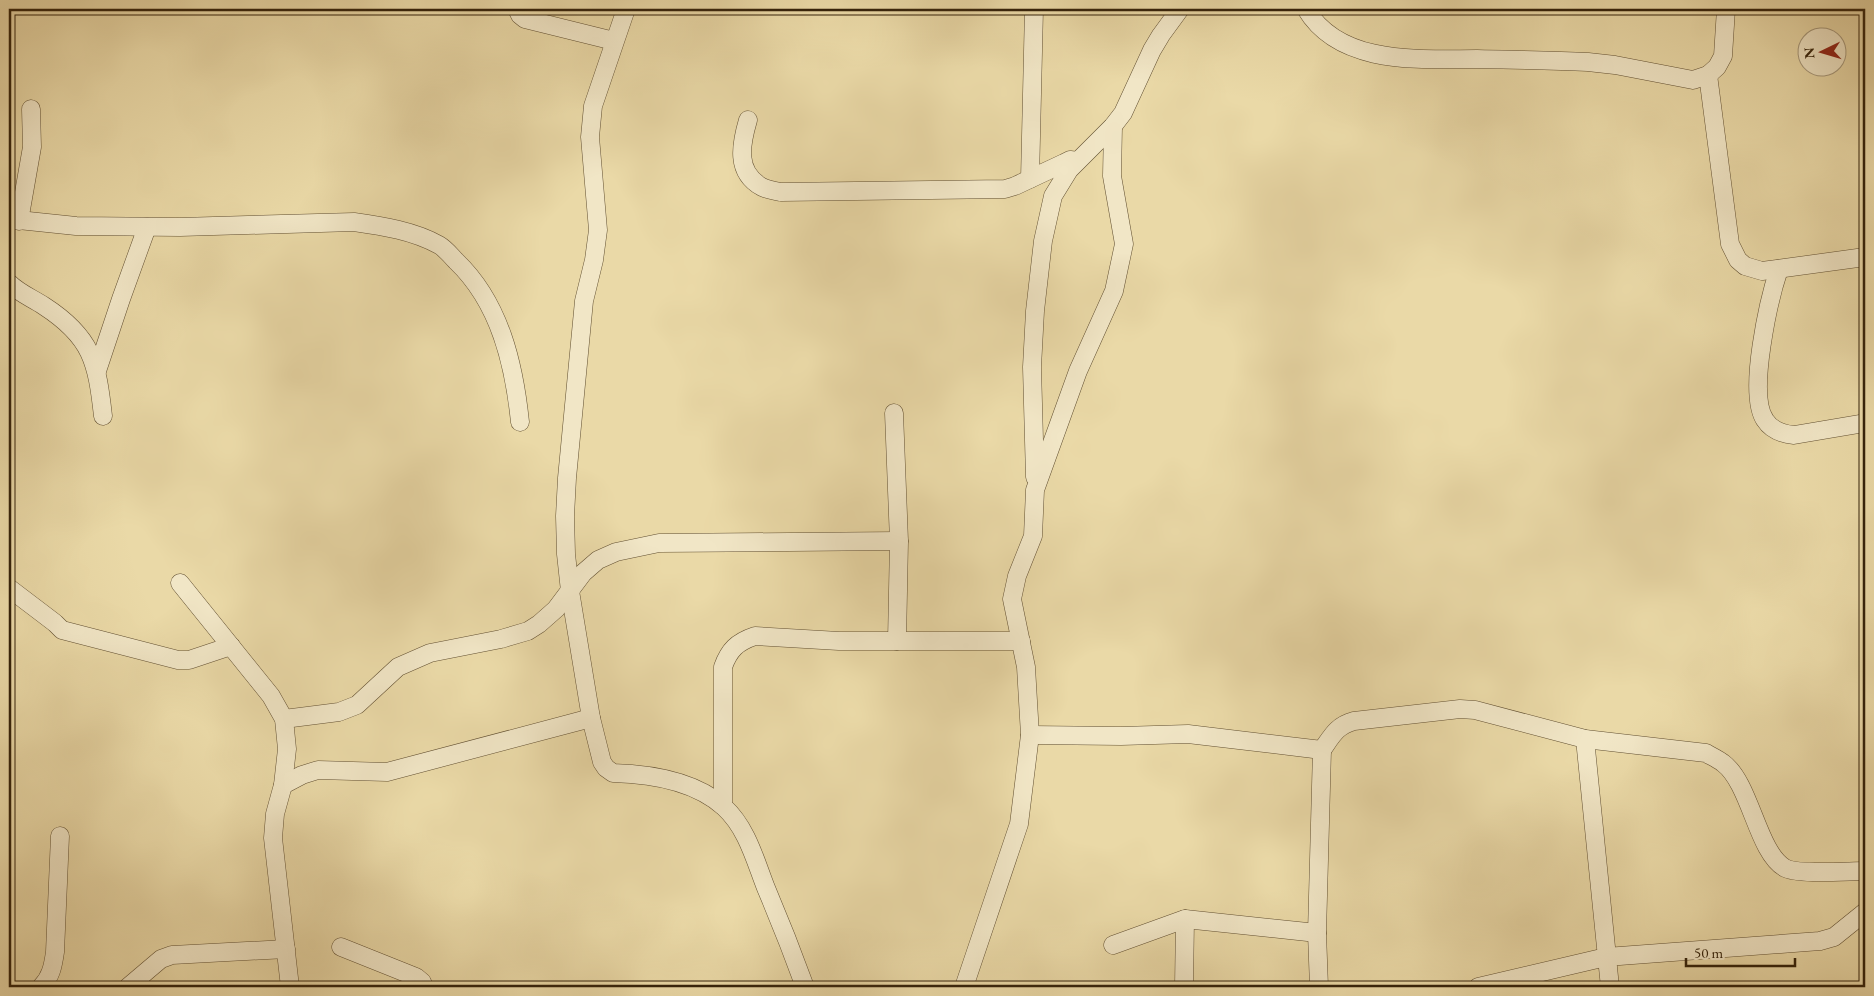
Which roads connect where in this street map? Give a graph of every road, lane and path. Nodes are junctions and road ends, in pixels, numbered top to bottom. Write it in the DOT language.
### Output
graph roads {
  1 [pos="517,9"];
  2 [pos="626,9"];
  3 [pos="1034,9"];
  4 [pos="1180,9"];
  5 [pos="1306,9"];
  6 [pos="1726,9"];
  7 [pos="614,41"];
  8 [pos="1708,75"];
  9 [pos="31,109"];
  10 [pos="748,120"];
  11 [pos="1113,126"];
  12 [pos="1077,161"];
  13 [pos="1030,179"];
  14 [pos="14,220"];
  15 [pos="147,227"];
  16 [pos="1865,257"];
  17 [pos="1779,269"];
  18 [pos="9,283"];
  19 [pos="97,371"];
  20 [pos="894,413"];
  21 [pos="103,416"];
  22 [pos="520,422"];
  23 [pos="1865,423"];
  24 [pos="1035,490"];
  25 [pos="899,541"];
  26 [pos="180,583"];
  27 [pos="9,588"];
  28 [pos="570,590"];
  29 [pos="897,641"];
  30 [pos="1021,641"];
  31 [pos="231,646"];
  32 [pos="591,718"];
  33 [pos="284,719"];
  34 [pos="1030,734"];
  35 [pos="1585,739"];
  36 [pos="1322,750"];
  37 [pos="283,785"];
  38 [pos="723,806"];
  39 [pos="60,836"];
  40 [pos="1865,871"];
  41 [pos="1865,912"];
  42 [pos="1185,919"];
  43 [pos="1317,933"];
  44 [pos="1113,945"];
  45 [pos="341,947"];
  46 [pos="286,949"];
  47 [pos="1606,957"];
  48 [pos="41,987"];
  49 [pos="128,987"];
  50 [pos="290,987"];
  51 [pos="424,987"];
  52 [pos="805,987"];
  53 [pos="964,987"];
  54 [pos="1184,987"];
  55 [pos="1319,987"];
  56 [pos="1478,987"];
  57 [pos="1610,987"];
  1 -- 7 [label="street"];
  2 -- 7 [label="street"];
  3 -- 13 [label="street"];
  4 -- 11 [label="street"];
  5 -- 8 [label="street"];
  6 -- 8 [label="street"];
  7 -- 28 [label="street"];
  8 -- 17 [label="street"];
  9 -- 14 [label="street"];
  10 -- 13 [label="street"];
  11 -- 12 [label="street"];
  11 -- 24 [label="street"];
  12 -- 13 [label="street"];
  12 -- 24 [label="street"];
  14 -- 15 [label="street"];
  15 -- 19 [label="street"];
  15 -- 22 [label="street"];
  16 -- 17 [label="street"];
  17 -- 23 [label="street"];
  18 -- 19 [label="street"];
  19 -- 21 [label="street"];
  20 -- 25 [label="street"];
  24 -- 30 [label="street"];
  25 -- 28 [label="street"];
  25 -- 29 [label="street"];
  26 -- 31 [label="street"];
  27 -- 31 [label="street"];
  28 -- 32 [label="street"];
  28 -- 33 [label="street"];
  29 -- 30 [label="street"];
  29 -- 38 [label="street"];
  30 -- 34 [label="street"];
  31 -- 33 [label="street"];
  32 -- 37 [label="street"];
  32 -- 38 [label="street"];
  33 -- 37 [label="street"];
  34 -- 36 [label="street"];
  34 -- 53 [label="street"];
  35 -- 36 [label="street"];
  35 -- 40 [label="street"];
  35 -- 47 [label="street"];
  36 -- 43 [label="street"];
  37 -- 46 [label="street"];
  38 -- 52 [label="street"];
  39 -- 48 [label="street"];
  41 -- 47 [label="street"];
  42 -- 43 [label="street"];
  42 -- 44 [label="street"];
  42 -- 54 [label="street"];
  43 -- 55 [label="street"];
  45 -- 51 [label="street"];
  46 -- 49 [label="street"];
  46 -- 50 [label="street"];
  47 -- 56 [label="street"];
  47 -- 57 [label="street"];
}
